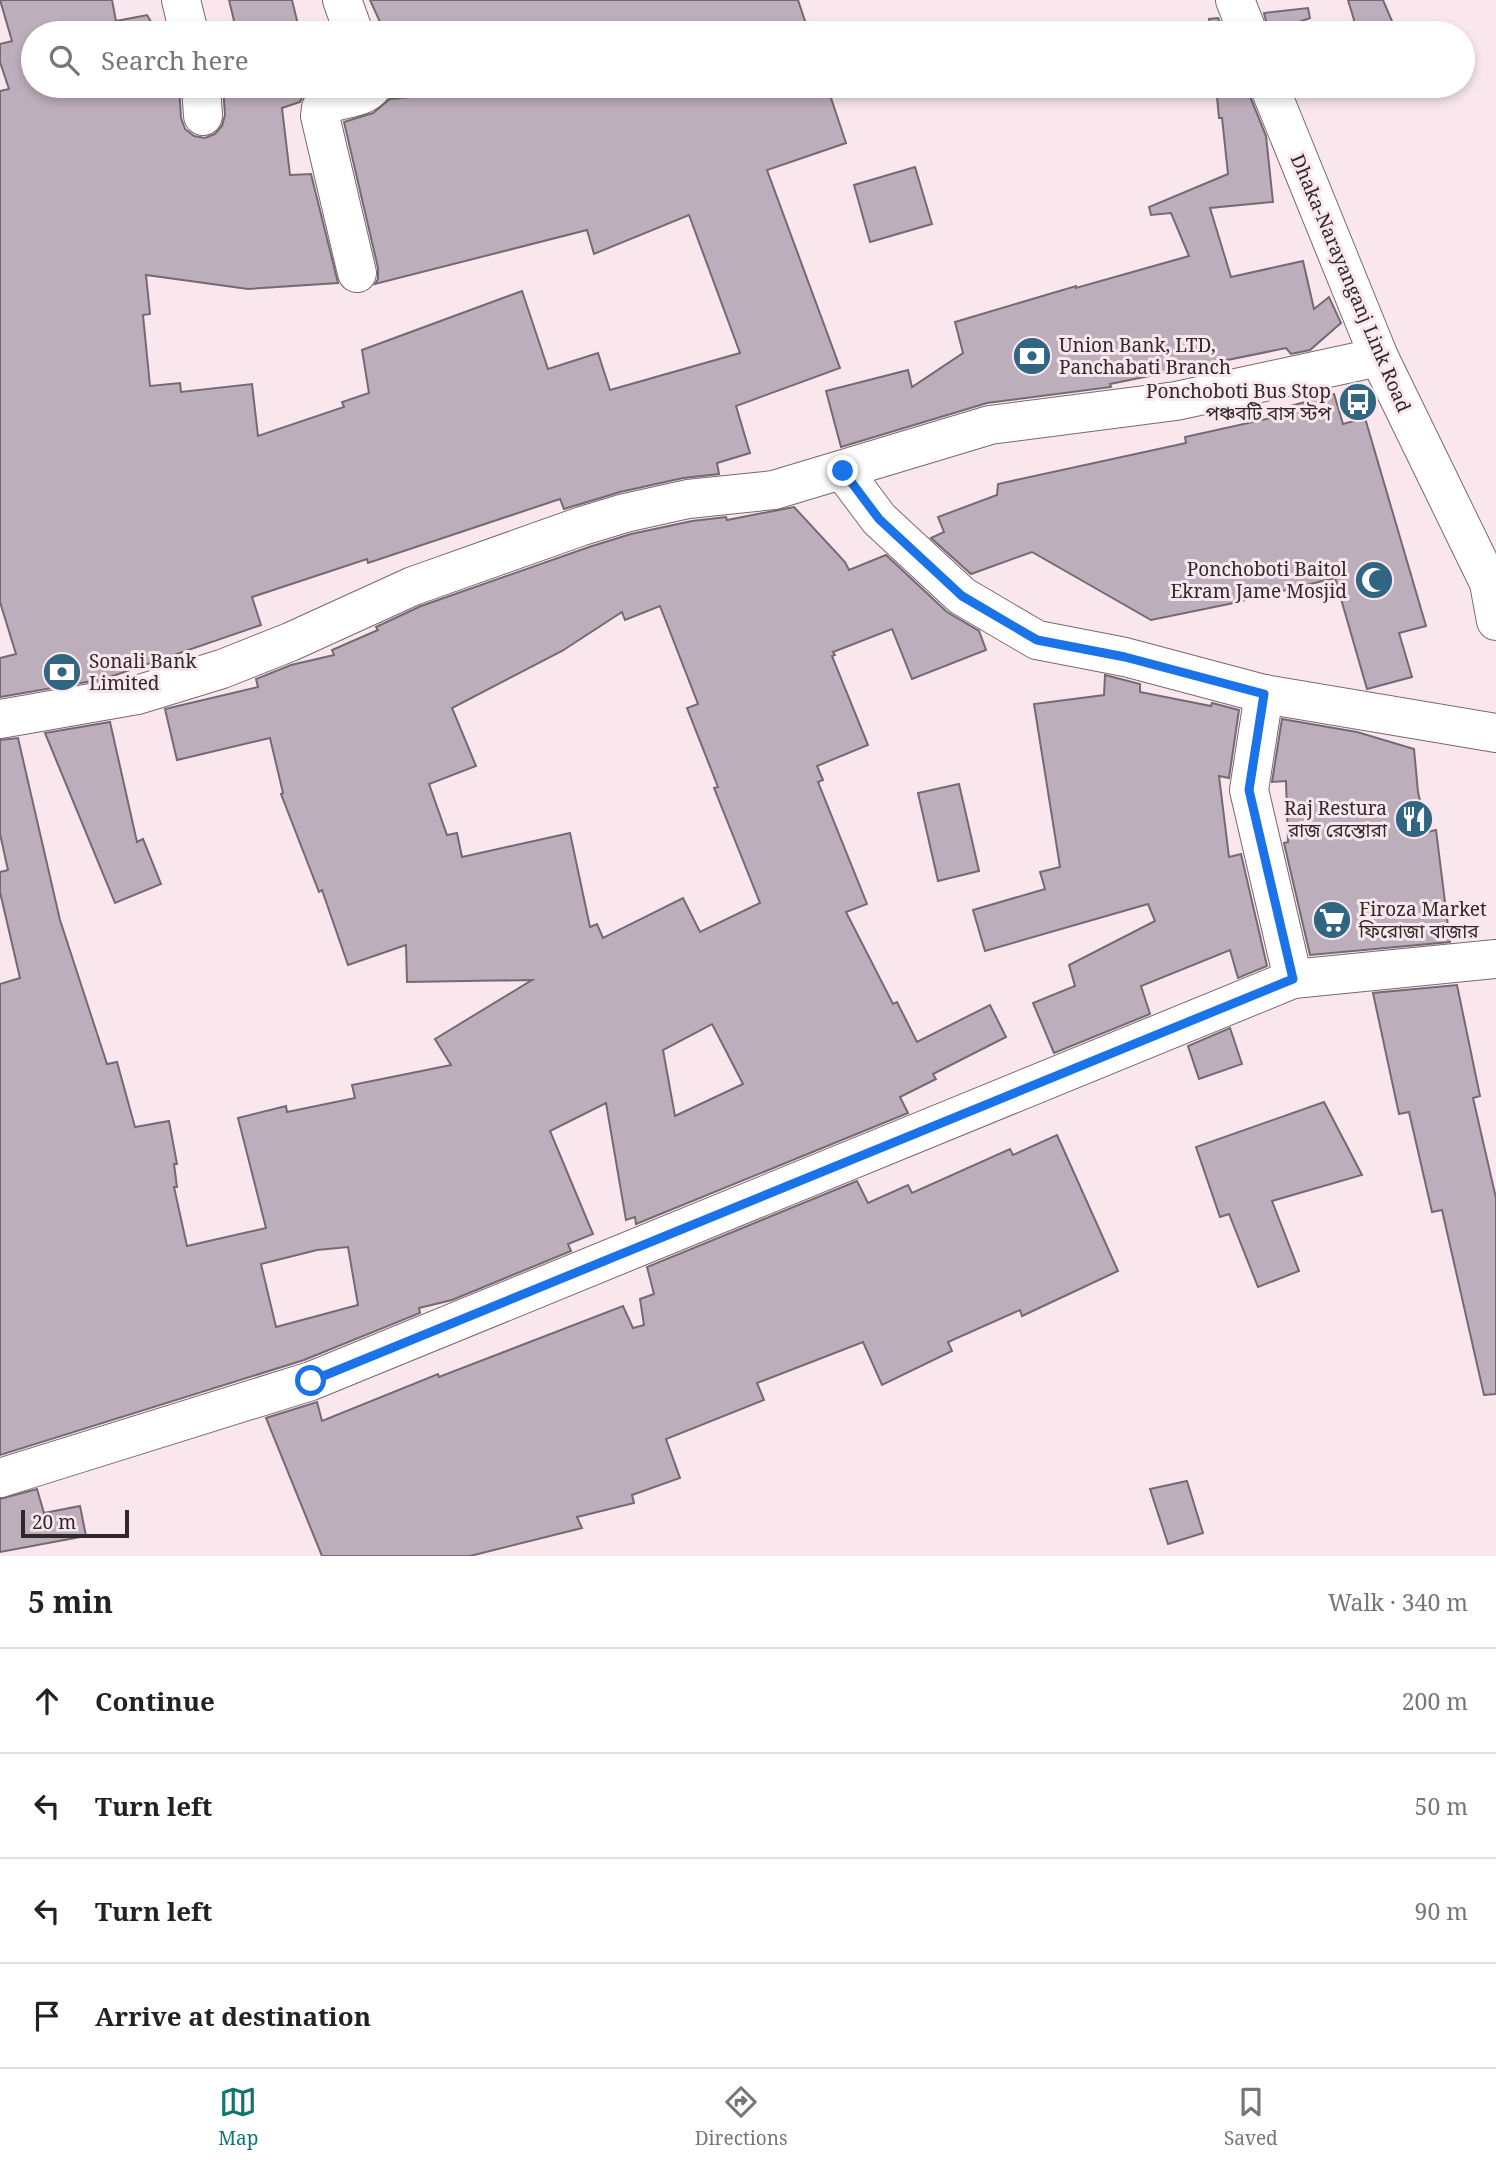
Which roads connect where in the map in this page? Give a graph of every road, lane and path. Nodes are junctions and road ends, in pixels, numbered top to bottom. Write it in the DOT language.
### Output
graph roads {
  1 [pos="181,0"];
  2 [pos="342,0"];
  3 [pos="1235,0"];
  4 [pos="186,21"];
  5 [pos="350,21"];
  6 [pos="1243,21"];
  7 [pos="348,98"];
  8 [pos="1274,98"];
  9 [pos="357,273"];
  10 [pos="1379,357"];
  11 [pos="843,471"];
  12 [pos="1492,585"];
  13 [pos="1496,621"];
  14 [pos="1264,694"];
  15 [pos="0,719"];
  16 [pos="1496,733"];
  17 [pos="1496,959"];
  18 [pos="1293,979"];
  19 [pos="0,1478"];
  1 -- 4 [label="main road"];
  2 -- 5 [label="main road"];
  3 -- 6 [label="main road"];
  7 -- 9 [label="main road"];
  8 -- 10 [label="main road, Dhaka-Narayanganj Link Road"];
  10 -- 11 [label="main road"];
  10 -- 12 [label="main road, Dhaka-Narayanganj Link Road"];
  11 -- 14 [label="main road"];
  11 -- 15 [label="main road"];
  12 -- 13 [label="main road, Dhaka-Narayanganj Link Road"];
  14 -- 16 [label="main road"];
  14 -- 18 [label="main road"];
  17 -- 18 [label="main road"];
  18 -- 19 [label="main road"];
}
